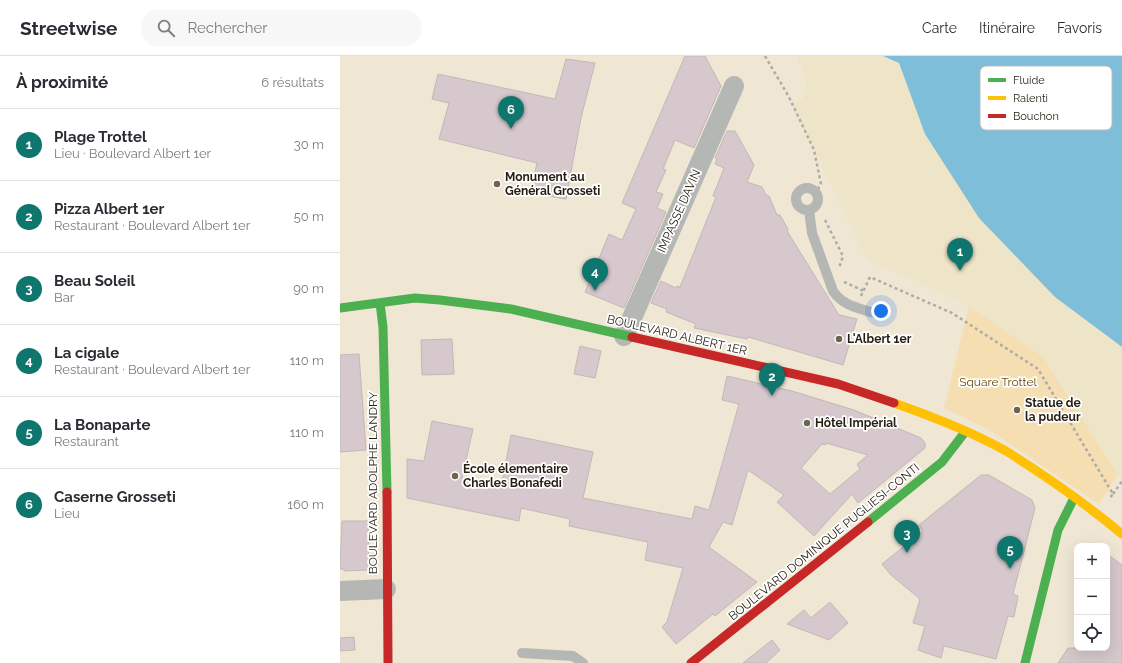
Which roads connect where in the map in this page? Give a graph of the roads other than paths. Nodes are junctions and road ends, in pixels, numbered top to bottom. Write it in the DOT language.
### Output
graph roads {
  1 [pos="734,86"];
  2 [pos="812,208"];
  3 [pos="380,303"];
  4 [pos="340,308"];
  5 [pos="874,313"];
  6 [pos="624,336"];
  7 [pos="965,432"];
  8 [pos="1074,498"];
  9 [pos="1122,534"];
  10 [pos="386,589"];
  11 [pos="340,591"];
  12 [pos="522,653"];
  13 [pos="388,663"];
  14 [pos="583,663"];
  15 [pos="691,663"];
  16 [pos="1025,663"];
  1 -- 6 [label="street, IMPASSE DAVIN"];
  2 -- 2 [label="lane"];
  2 -- 5 [label="lane"];
  3 -- 4 [label="main road, BOULEVARD ALBERT 1ER"];
  3 -- 6 [label="main road, BOULEVARD ALBERT 1ER"];
  3 -- 10 [label="main road, BOULEVARD ADOLPHE LANDRY"];
  6 -- 7 [label="main road, BOULEVARD ALBERT 1ER"];
  7 -- 8 [label="main road, BOULEVARD ALBERT 1ER"];
  7 -- 15 [label="main road, BOULEVARD DOMINIQUE PUGLIESI-CONTI"];
  8 -- 9 [label="main road, BOULEVARD ALBERT 1ER"];
  8 -- 16 [label="main road"];
  10 -- 11 [label="street"];
  10 -- 13 [label="main road, BOULEVARD ADOLPHE LANDRY"];
  12 -- 14 [label="lane"];
}
